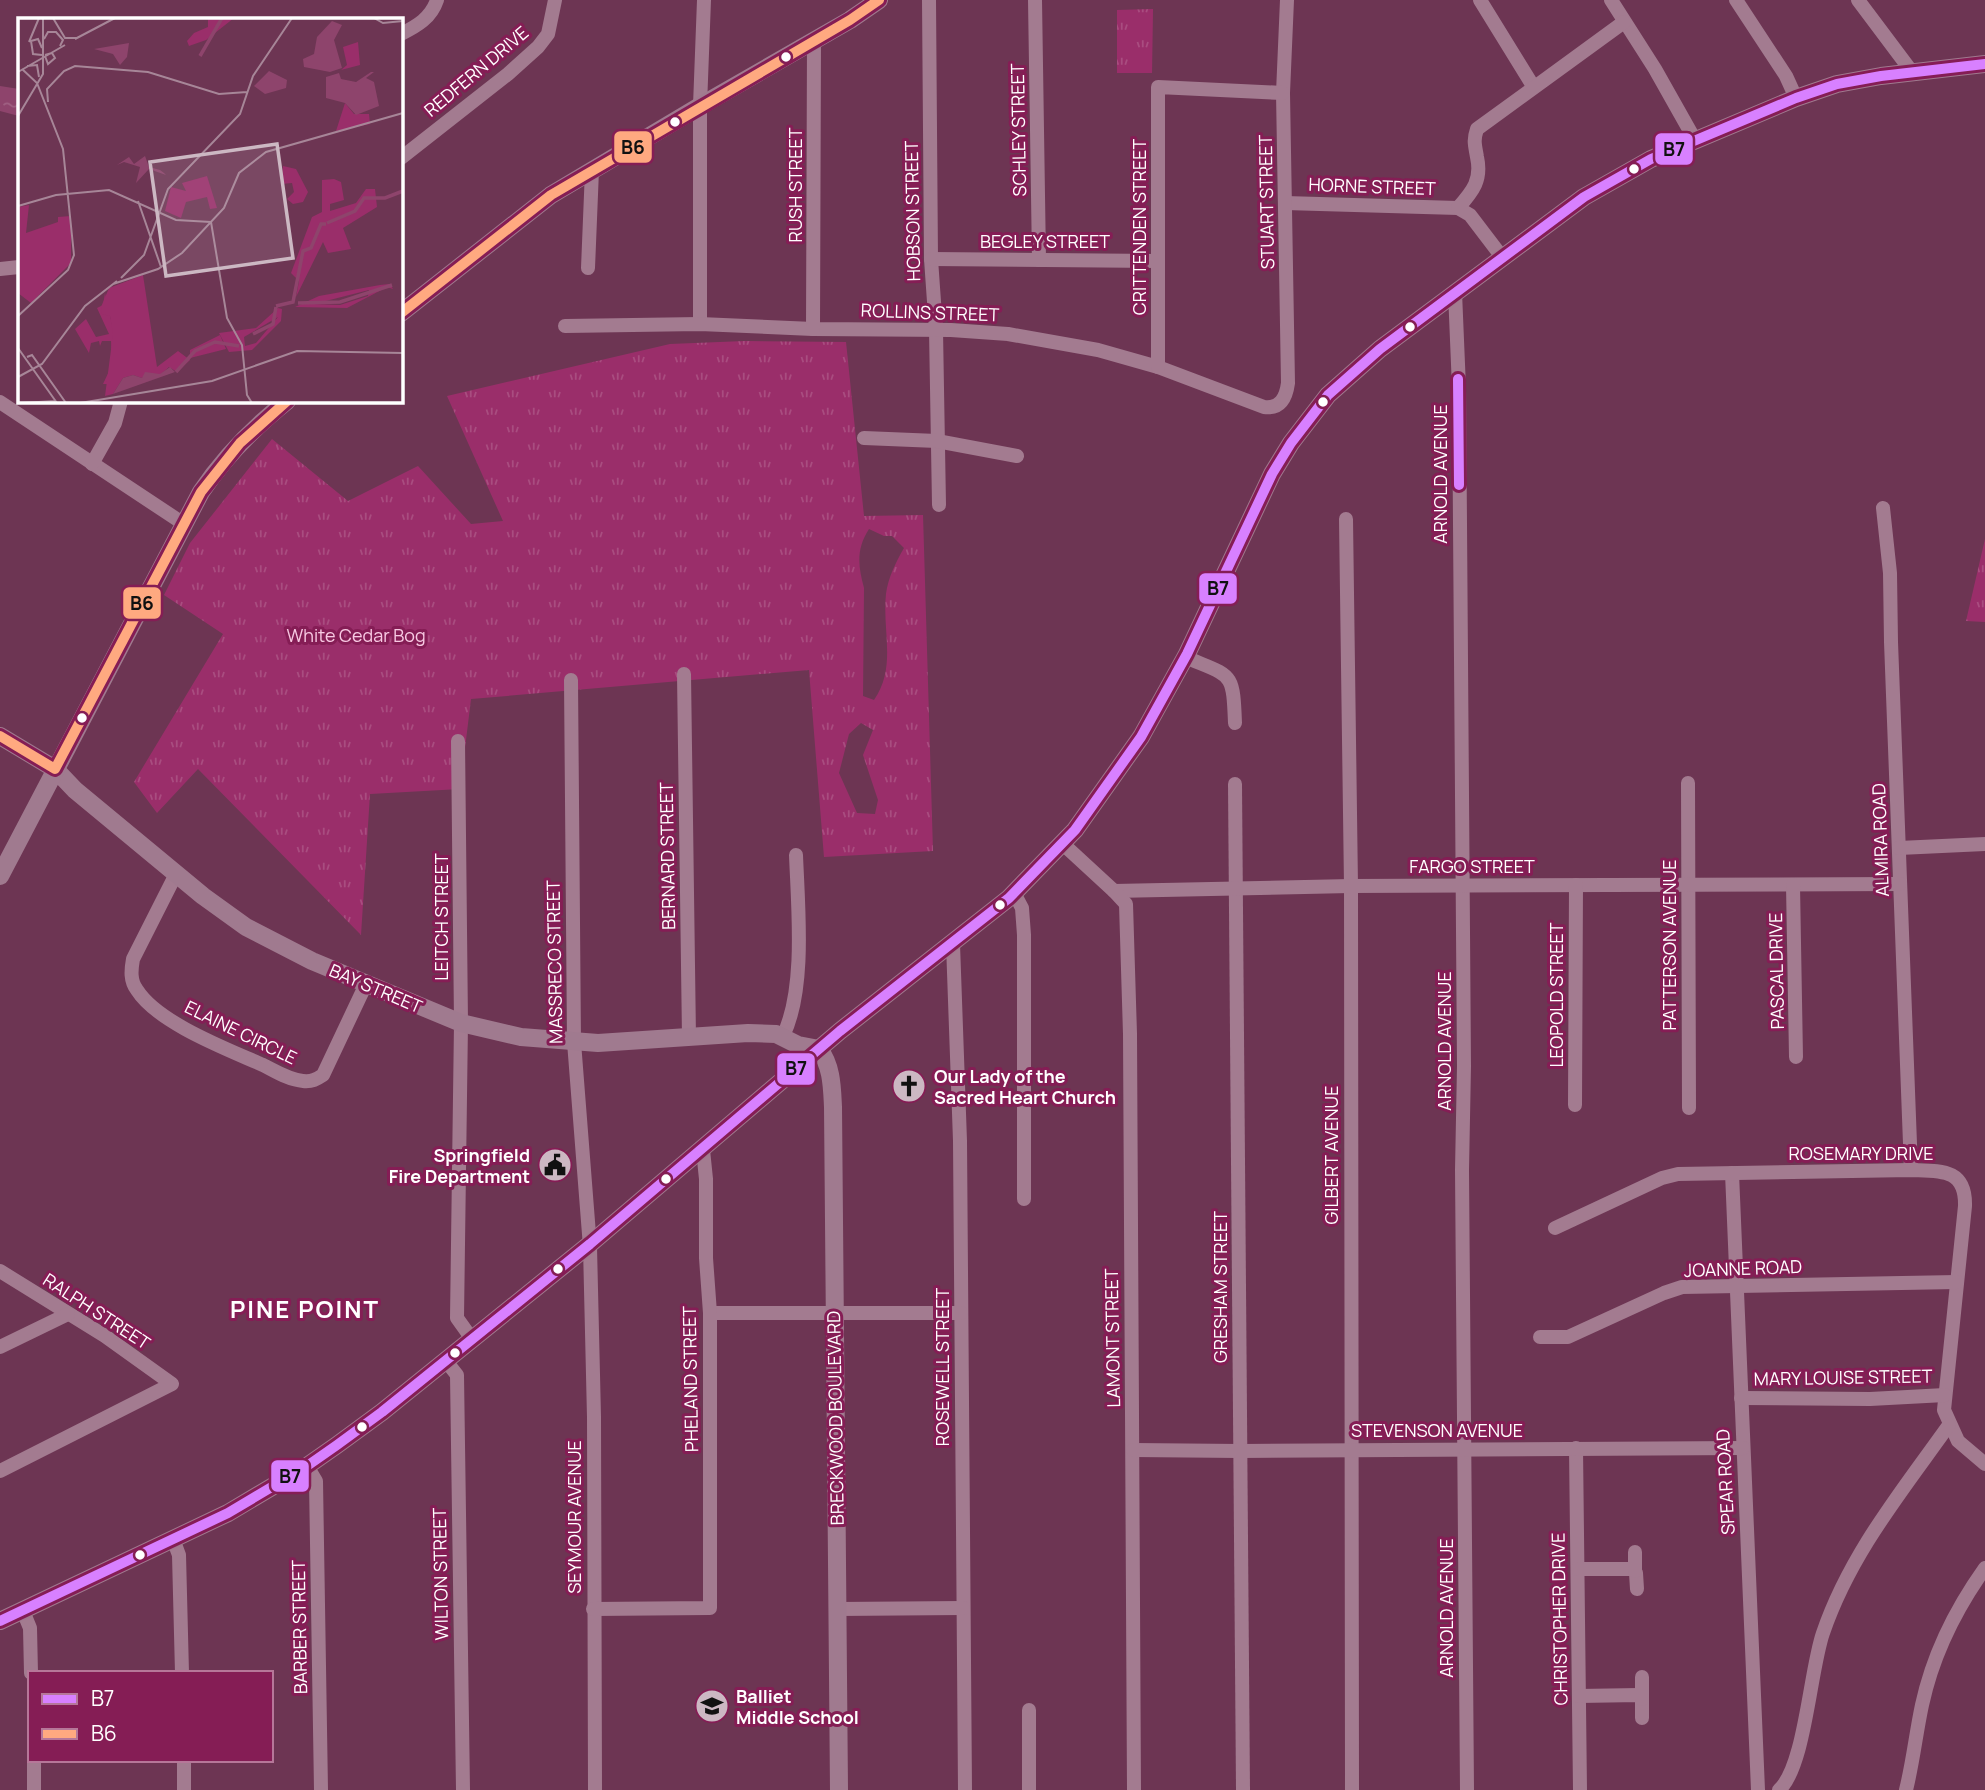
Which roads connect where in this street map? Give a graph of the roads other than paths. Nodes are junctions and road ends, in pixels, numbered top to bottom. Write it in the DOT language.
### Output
graph roads {
  1 [pos="437,0"];
  2 [pos="555,0"];
  3 [pos="704,0"];
  4 [pos="879,0"];
  5 [pos="929,0"];
  6 [pos="1035,0"];
  7 [pos="1287,0"];
  8 [pos="1480,0"];
  9 [pos="1611,0"];
  10 [pos="1736,0"];
  11 [pos="1858,0"];
  12 [pos="1624,22"];
  13 [pos="402,34"];
  14 [pos="814,41"];
  15 [pos="1985,64"];
  16 [pos="1912,72"];
  17 [pos="1533,86"];
  18 [pos="1283,93"];
  19 [pos="1796,98"];
  20 [pos="700,106"];
  21 [pos="1695,140"];
  22 [pos="402,157"];
  23 [pos="592,170"];
  24 [pos="1285,203"];
  25 [pos="1458,208"];
  26 [pos="1502,257"];
  27 [pos="931,259"];
  28 [pos="1039,260"];
  29 [pos="1158,261"];
  30 [pos="18,267"];
  31 [pos="588,268"];
  32 [pos="0,269"];
  33 [pos="1455,292"];
  34 [pos="402,312"];
  35 [pos="700,324"];
  36 [pos="565,326"];
  37 [pos="813,329"];
  38 [pos="936,330"];
  39 [pos="1158,366"];
  40 [pos="121,402"];
  41 [pos="286,402"];
  42 [pos="1282,402"];
  43 [pos="2,407"];
  44 [pos="864,438"];
  45 [pos="937,441"];
  46 [pos="1017,456"];
  47 [pos="92,464"];
  48 [pos="939,505"];
  49 [pos="1883,508"];
  50 [pos="1346,519"];
  51 [pos="184,524"];
  52 [pos="1185,657"];
  53 [pos="684,674"];
  54 [pos="571,680"];
  55 [pos="1235,723"];
  56 [pos="0,736"];
  57 [pos="458,741"];
  58 [pos="55,769"];
  59 [pos="1235,783"];
  60 [pos="1688,783"];
  61 [pos="1063,844"];
  62 [pos="1985,844"];
  63 [pos="1899,848"];
  64 [pos="796,855"];
  65 [pos="176,874"];
  66 [pos="0,876"];
  67 [pos="1900,884"];
  68 [pos="1462,885"];
  69 [pos="1576,885"];
  70 [pos="1793,885"];
  71 [pos="1351,886"];
  72 [pos="1689,886"];
  73 [pos="1236,887"];
  74 [pos="1114,891"];
  75 [pos="1014,893"];
  76 [pos="953,944"];
  77 [pos="366,984"];
  78 [pos="461,1023"];
  79 [pos="783,1036"];
  80 [pos="689,1038"];
  81 [pos="574,1042"];
  82 [pos="819,1049"];
  83 [pos="1796,1057"];
  84 [pos="1575,1105"];
  85 [pos="1689,1108"];
  86 [pos="703,1150"];
  87 [pos="1911,1170"];
  88 [pos="1732,1173"];
  89 [pos="1024,1199"];
  90 [pos="1555,1228"];
  91 [pos="590,1244"];
  92 [pos="0,1271"];
  93 [pos="1957,1282"];
  94 [pos="1737,1284"];
  95 [pos="710,1313"];
  96 [pos="834,1313"];
  97 [pos="961,1313"];
  98 [pos="68,1314"];
  99 [pos="1541,1337"];
  100 [pos="472,1339"];
  101 [pos="0,1347"];
  102 [pos="446,1361"];
  103 [pos="1945,1395"];
  104 [pos="1741,1398"];
  105 [pos="1949,1424"];
  106 [pos="1576,1448"];
  107 [pos="1743,1448"];
  108 [pos="1464,1449"];
  109 [pos="1133,1450"];
  110 [pos="1350,1450"];
  111 [pos="1240,1451"];
  112 [pos="1985,1464"];
  113 [pos="307,1466"];
  114 [pos="0,1471"];
  115 [pos="173,1539"];
  116 [pos="1635,1552"];
  117 [pos="1985,1568"];
  118 [pos="1578,1569"];
  119 [pos="1635,1572"];
  120 [pos="1637,1589"];
  121 [pos="963,1608"];
  122 [pos="593,1609"];
  123 [pos="837,1609"];
  124 [pos="23,1611"];
  125 [pos="0,1620"];
  126 [pos="31,1671"];
  127 [pos="182,1671"];
  128 [pos="1642,1676"];
  129 [pos="1579,1696"];
  130 [pos="1642,1699"];
  131 [pos="1029,1710"];
  132 [pos="1642,1718"];
  133 [pos="34,1762"];
  134 [pos="184,1762"];
  135 [pos="34,1790"];
  136 [pos="184,1790"];
  137 [pos="321,1790"];
  138 [pos="463,1790"];
  139 [pos="595,1790"];
  140 [pos="839,1790"];
  141 [pos="965,1790"];
  142 [pos="1029,1790"];
  143 [pos="1134,1790"];
  144 [pos="1243,1790"];
  145 [pos="1352,1790"];
  146 [pos="1467,1790"];
  147 [pos="1580,1790"];
  148 [pos="1758,1790"];
  149 [pos="1779,1790"];
  150 [pos="1906,1790"];
  1 -- 13 [label="street"];
  2 -- 22 [label="street, REDFERN DRIVE"];
  3 -- 20 [label="street"];
  4 -- 14 [label="main road"];
  5 -- 27 [label="street, HOBSON STREET"];
  6 -- 28 [label="street, SCHLEY STREET"];
  7 -- 18 [label="street, STUART STREET"];
  8 -- 17 [label="street"];
  9 -- 12 [label="street"];
  10 -- 19 [label="street"];
  11 -- 16 [label="street"];
  12 -- 17 [label="street"];
  12 -- 21 [label="street"];
  14 -- 20 [label="main road"];
  14 -- 37 [label="street, RUSH STREET"];
  15 -- 16 [label="main road"];
  16 -- 19 [label="main road"];
  17 -- 25 [label="street"];
  18 -- 24 [label="street, STUART STREET"];
  18 -- 29 [label="street, CRITTENDEN STREET"];
  19 -- 21 [label="main road"];
  20 -- 23 [label="main road"];
  20 -- 35 [label="street"];
  21 -- 26 [label="main road"];
  23 -- 31 [label="street"];
  23 -- 34 [label="main road"];
  24 -- 25 [label="street, HORNE STREET"];
  24 -- 42 [label="street, STUART STREET"];
  25 -- 26 [label="street"];
  26 -- 33 [label="main road"];
  27 -- 28 [label="street, BEGLEY STREET"];
  27 -- 38 [label="street, HOBSON STREET"];
  28 -- 29 [label="street, BEGLEY STREET"];
  29 -- 39 [label="street, CRITTENDEN STREET"];
  30 -- 32 [label="street"];
  33 -- 52 [label="main road"];
  33 -- 68 [label="street, ARNOLD AVENUE"];
  35 -- 36 [label="street, ROLLINS STREET"];
  35 -- 37 [label="street, ROLLINS STREET"];
  37 -- 38 [label="street, ROLLINS STREET"];
  38 -- 39 [label="street, ROLLINS STREET"];
  38 -- 45 [label="street, HOBSON STREET"];
  39 -- 42 [label="street, ROLLINS STREET"];
  40 -- 47 [label="street"];
  41 -- 51 [label="main road"];
  43 -- 47 [label="street"];
  44 -- 45 [label="street"];
  45 -- 46 [label="street"];
  45 -- 48 [label="street, HOBSON STREET"];
  47 -- 51 [label="street"];
  49 -- 63 [label="street, ALMIRA ROAD"];
  50 -- 71 [label="street, GILBERT AVENUE"];
  51 -- 58 [label="main road"];
  52 -- 55 [label="street"];
  52 -- 61 [label="main road"];
  53 -- 80 [label="street, BERNARD STREET"];
  54 -- 81 [label="street, MASSRECO STREET"];
  56 -- 58 [label="main road, BAY STREET"];
  57 -- 78 [label="street, LEITCH STREET"];
  58 -- 65 [label="main road, BAY STREET"];
  58 -- 66 [label="main road"];
  59 -- 73 [label="street, GRESHAM STREET"];
  60 -- 72 [label="street, PATTERSON AVENUE"];
  61 -- 74 [label="street"];
  61 -- 75 [label="main road"];
  62 -- 63 [label="street"];
  63 -- 67 [label="street, ALMIRA ROAD"];
  64 -- 79 [label="street"];
  65 -- 77 [label="main road, BAY STREET"];
  65 -- 77 [label="street, ELAINE CIRCLE"];
  67 -- 70 [label="street, FARGO STREET"];
  67 -- 87 [label="street, ALMIRA ROAD"];
  68 -- 69 [label="street, FARGO STREET"];
  68 -- 71 [label="street, FARGO STREET"];
  68 -- 108 [label="street, ARNOLD AVENUE"];
  69 -- 72 [label="street, FARGO STREET"];
  69 -- 84 [label="street, LEOPOLD STREET"];
  70 -- 72 [label="street, FARGO STREET"];
  70 -- 83 [label="street, PASCAL DRIVE"];
  71 -- 73 [label="street, FARGO STREET"];
  71 -- 110 [label="street, GILBERT AVENUE"];
  72 -- 85 [label="street, PATTERSON AVENUE"];
  73 -- 74 [label="street, FARGO STREET"];
  73 -- 111 [label="street, GRESHAM STREET"];
  74 -- 109 [label="street, LAMONT STREET"];
  75 -- 76 [label="main road"];
  75 -- 89 [label="street"];
  76 -- 82 [label="main road"];
  76 -- 97 [label="street, ROSEWELL STREET"];
  77 -- 78 [label="main road, BAY STREET"];
  78 -- 81 [label="main road, BAY STREET"];
  78 -- 100 [label="street, LEITCH STREET"];
  79 -- 80 [label="main road, BAY STREET"];
  79 -- 82 [label="main road, BAY STREET"];
  80 -- 81 [label="main road, BAY STREET"];
  81 -- 91 [label="street, MASSRECO STREET"];
  82 -- 86 [label="main road"];
  82 -- 96 [label="main road, BRECKWOOD BOULEVARD"];
  86 -- 91 [label="main road"];
  86 -- 95 [label="street, PHELAND STREET"];
  87 -- 88 [label="street, ROSEMARY DRIVE"];
  87 -- 93 [label="street, ROSEMARY DRIVE"];
  88 -- 90 [label="street, ROSEMARY DRIVE"];
  88 -- 94 [label="street, SPEAR ROAD"];
  91 -- 100 [label="main road"];
  91 -- 122 [label="street, SEYMOUR AVENUE"];
  92 -- 98 [label="street, RALPH STREET"];
  93 -- 94 [label="street, JOANNE ROAD"];
  93 -- 103 [label="street, ROSEMARY DRIVE"];
  94 -- 99 [label="street, JOANNE ROAD"];
  94 -- 104 [label="street, SPEAR ROAD"];
  95 -- 96 [label="street"];
  95 -- 122 [label="street, PHELAND STREET"];
  96 -- 97 [label="street"];
  96 -- 123 [label="main road, BRECKWOOD BOULEVARD"];
  97 -- 121 [label="street, ROSEWELL STREET"];
  98 -- 101 [label="street"];
  98 -- 114 [label="street, RALPH STREET"];
  100 -- 102 [label="main road"];
  102 -- 113 [label="main road"];
  102 -- 138 [label="street, WILTON STREET"];
  103 -- 104 [label="street, MARY LOUISE STREET"];
  103 -- 105 [label="street, ROSEMARY DRIVE"];
  104 -- 107 [label="street, SPEAR ROAD"];
  105 -- 112 [label="street"];
  105 -- 149 [label="street"];
  106 -- 107 [label="street, STEVENSON AVENUE"];
  106 -- 108 [label="street, STEVENSON AVENUE"];
  106 -- 118 [label="street, CHRISTOPHER DRIVE"];
  107 -- 148 [label="street, SPEAR ROAD"];
  108 -- 110 [label="street, STEVENSON AVENUE"];
  108 -- 146 [label="street, ARNOLD AVENUE"];
  109 -- 111 [label="street, STEVENSON AVENUE"];
  109 -- 143 [label="street, LAMONT STREET"];
  110 -- 111 [label="street, STEVENSON AVENUE"];
  110 -- 145 [label="street, GILBERT AVENUE"];
  111 -- 144 [label="street, GRESHAM STREET"];
  113 -- 115 [label="main road"];
  113 -- 137 [label="street, BARBER STREET"];
  115 -- 124 [label="main road"];
  115 -- 127 [label="street"];
  116 -- 119 [label="street"];
  117 -- 150 [label="street"];
  118 -- 119 [label="street"];
  118 -- 129 [label="street, CHRISTOPHER DRIVE"];
  119 -- 120 [label="street"];
  121 -- 123 [label="street"];
  121 -- 141 [label="street, ROSEWELL STREET"];
  122 -- 139 [label="street, SEYMOUR AVENUE"];
  123 -- 140 [label="main road, BRECKWOOD BOULEVARD"];
  124 -- 125 [label="main road"];
  124 -- 126 [label="street"];
  128 -- 130 [label="street"];
  129 -- 130 [label="street"];
  129 -- 147 [label="street, CHRISTOPHER DRIVE"];
  130 -- 132 [label="street"];
  131 -- 142 [label="street"];
  133 -- 135 [label="street"];
  134 -- 136 [label="street"];
}
